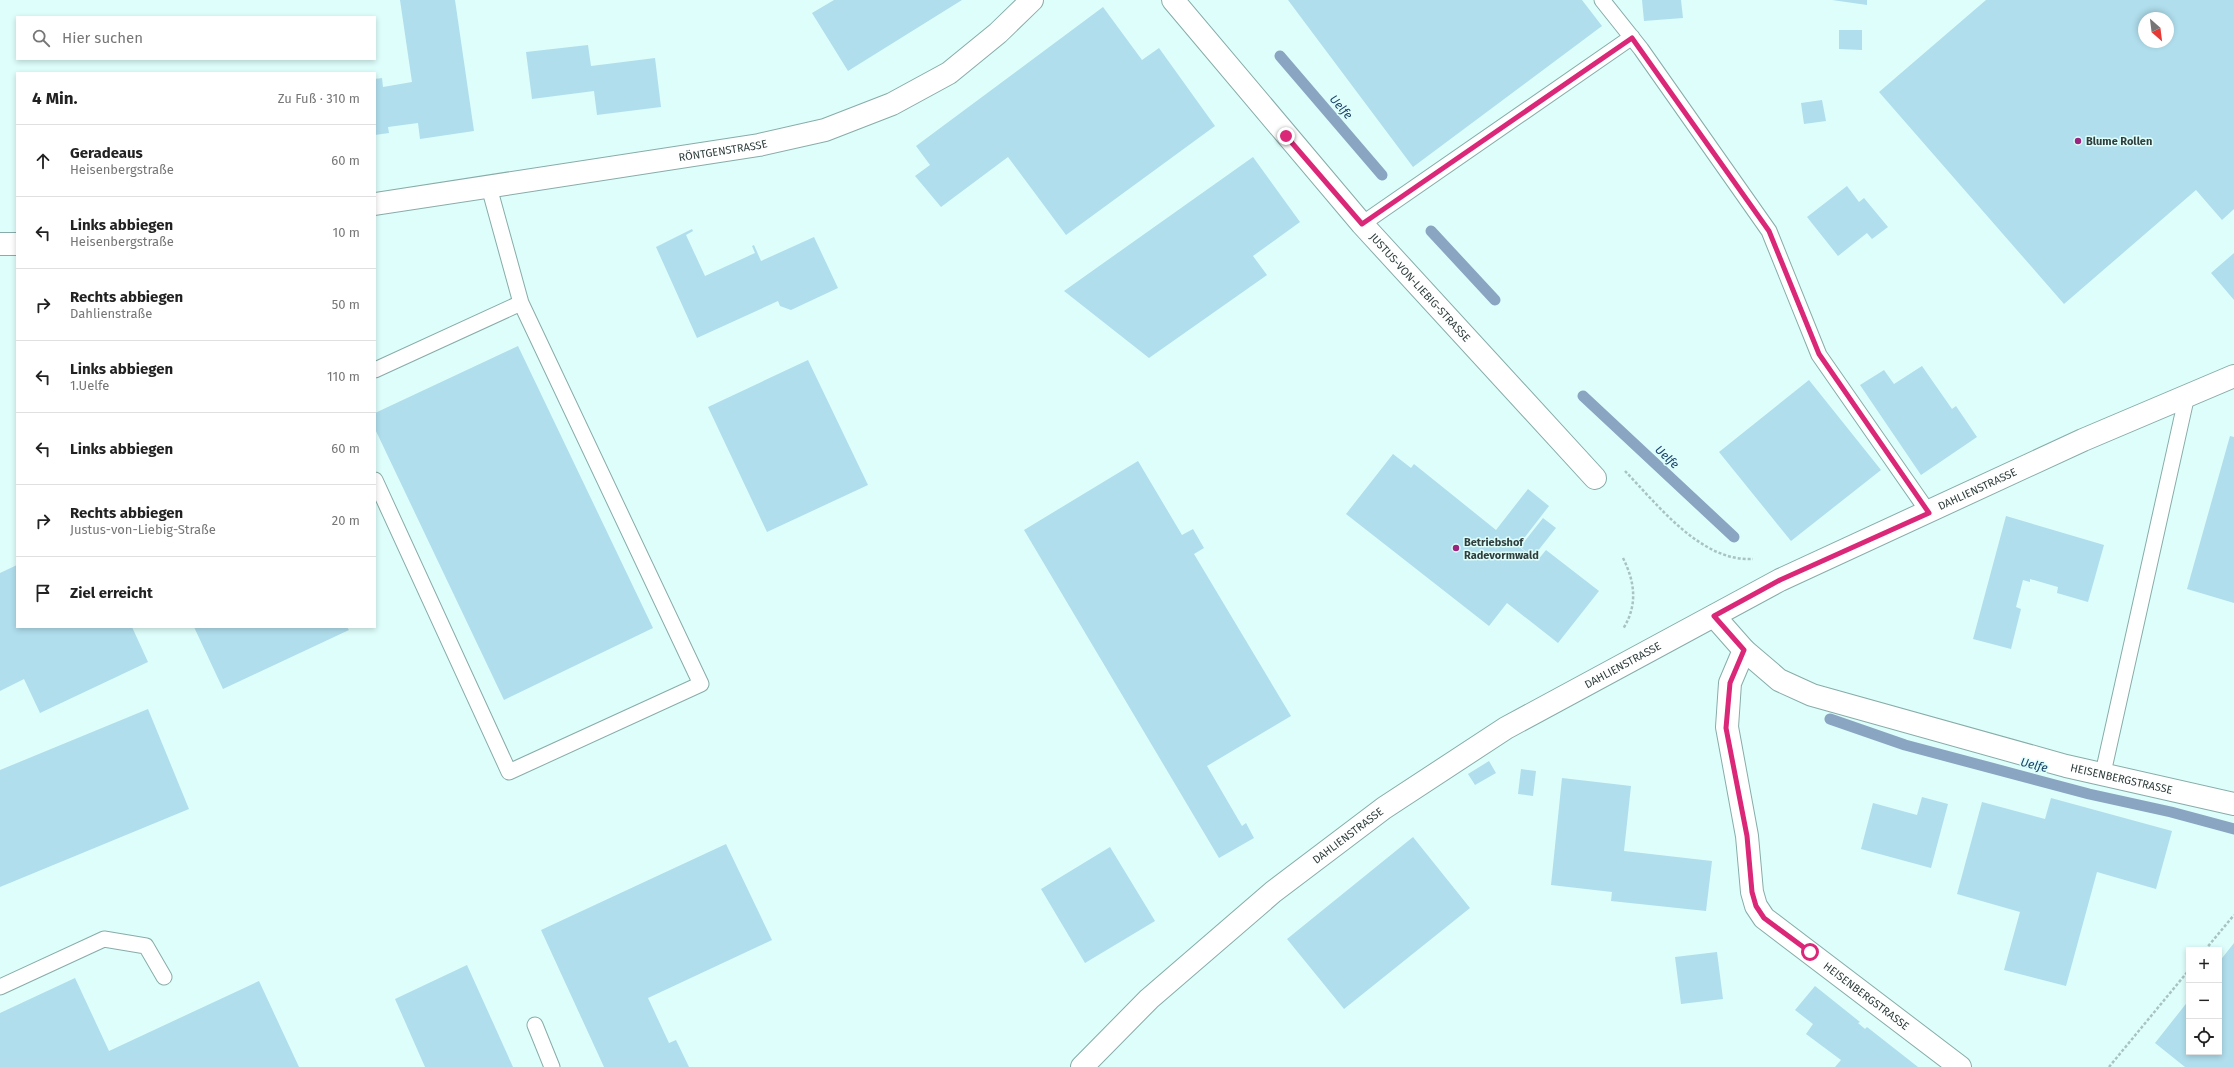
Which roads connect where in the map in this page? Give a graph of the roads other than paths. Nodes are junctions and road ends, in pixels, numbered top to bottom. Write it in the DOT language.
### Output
graph roads {
  1 [pos="1032,0"];
  2 [pos="1173,0"];
  3 [pos="1602,0"];
  4 [pos="1632,38"];
  5 [pos="489,187"];
  6 [pos="376,204"];
  7 [pos="1362,224"];
  8 [pos="0,244"];
  9 [pos="16,244"];
  10 [pos="521,303"];
  11 [pos="376,370"];
  12 [pos="2234,376"];
  13 [pos="2187,395"];
  14 [pos="1595,478"];
  15 [pos="376,482"];
  16 [pos="1929,513"];
  17 [pos="1714,616"];
  18 [pos="1744,650"];
  19 [pos="2103,774"];
  20 [pos="2234,804"];
  21 [pos="164,977"];
  22 [pos="0,987"];
  23 [pos="535,1025"];
  24 [pos="552,1067"];
  25 [pos="1082,1067"];
  26 [pos="1960,1067"];
  1 -- 5 [label="street, RÖNTGENSTRASSE"];
  2 -- 7 [label="street, JUSTUS-VON-LIEBIG-STRASSE"];
  3 -- 4 [label="lane"];
  4 -- 7 [label="lane"];
  4 -- 16 [label="lane"];
  5 -- 6 [label="street, RÖNTGENSTRASSE"];
  5 -- 10 [label="lane"];
  7 -- 14 [label="street, JUSTUS-VON-LIEBIG-STRASSE"];
  8 -- 9 [label="street"];
  10 -- 11 [label="lane"];
  10 -- 15 [label="lane"];
  12 -- 13 [label="street, DAHLIENSTRASSE"];
  13 -- 16 [label="street, DAHLIENSTRASSE"];
  13 -- 19 [label="lane"];
  16 -- 17 [label="street, DAHLIENSTRASSE"];
  17 -- 18 [label="street, HEISENBERGSTRASSE"];
  17 -- 25 [label="street, DAHLIENSTRASSE"];
  18 -- 19 [label="street, HEISENBERGSTRASSE"];
  18 -- 26 [label="street, HEISENBERGSTRASSE"];
  19 -- 20 [label="street, HEISENBERGSTRASSE"];
  21 -- 22 [label="lane"];
  23 -- 24 [label="lane"];
}
